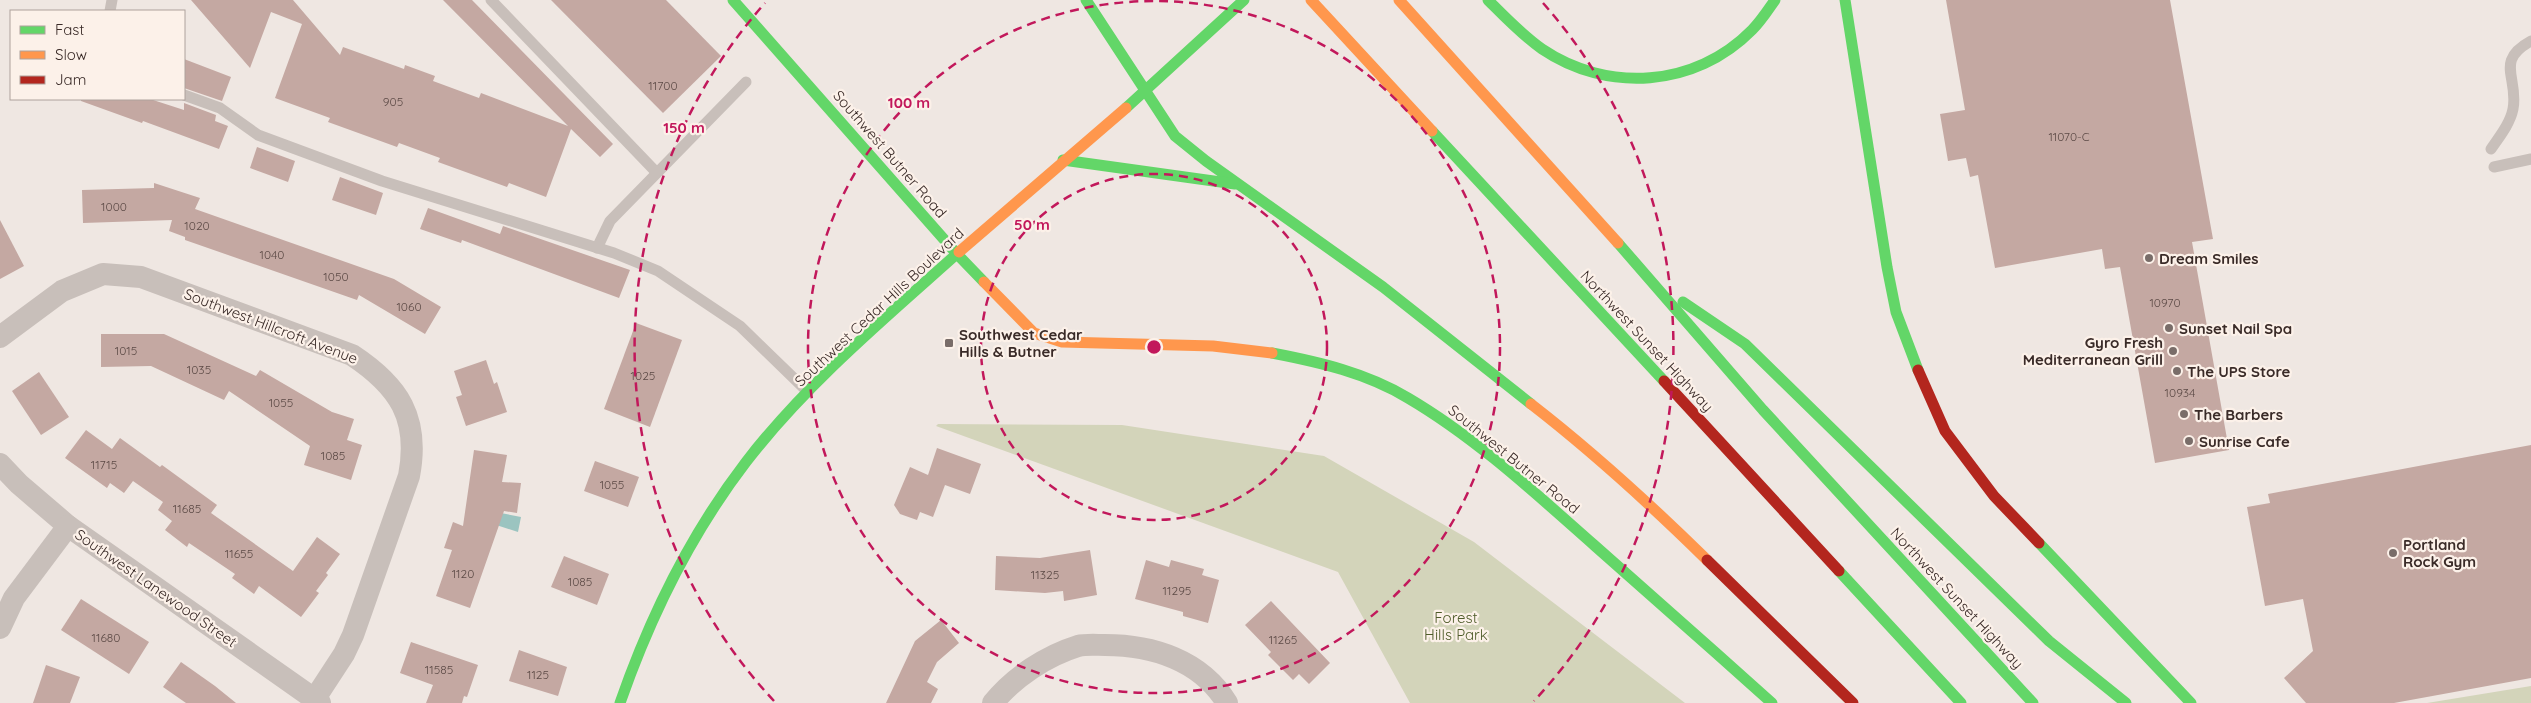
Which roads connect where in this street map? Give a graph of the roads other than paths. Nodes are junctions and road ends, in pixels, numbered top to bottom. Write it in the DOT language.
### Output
graph roads {
  1 [pos="491,0"];
  2 [pos="733,0"];
  3 [pos="1086,0"];
  4 [pos="1244,0"];
  5 [pos="1311,0"];
  6 [pos="1488,0"];
  7 [pos="1775,0"];
  8 [pos="1845,0"];
  9 [pos="1402,3"];
  10 [pos="2531,41"];
  11 [pos="746,82"];
  12 [pos="1145,92"];
  13 [pos="185,95"];
  14 [pos="2491,149"];
  15 [pos="2531,159"];
  16 [pos="1063,160"];
  17 [pos="2494,167"];
  18 [pos="656,172"];
  19 [pos="1241,185"];
  20 [pos="597,248"];
  21 [pos="956,253"];
  22 [pos="1653,281"];
  23 [pos="0,338"];
  24 [pos="808,392"];
  25 [pos="0,464"];
  26 [pos="68,526"];
  27 [pos="0,628"];
  28 [pos="316,702"];
  29 [pos="620,703"];
  30 [pos="993,703"];
  31 [pos="1227,703"];
  32 [pos="1772,703"];
  33 [pos="1853,703"];
  34 [pos="1961,703"];
  35 [pos="2033,703"];
  36 [pos="2126,703"];
  37 [pos="2191,703"];
  1 -- 18 [label="lane"];
  2 -- 21 [label="main road, Southwest Butner Road"];
  3 -- 12 [label="main road"];
  4 -- 12 [label="main road, Southwest Cedar Hills Boulevard"];
  5 -- 34 [label="main road, Northwest Sunset Highway"];
  6 -- 7 [label="main road"];
  8 -- 37 [label="main road"];
  9 -- 22 [label="main road, Northwest Sunset Highway"];
  10 -- 14 [label="lane"];
  11 -- 18 [label="lane"];
  12 -- 16 [label="main road, Southwest Cedar Hills Boulevard"];
  12 -- 19 [label="main road"];
  13 -- 20 [label="lane"];
  15 -- 17 [label="lane"];
  16 -- 19 [label="main road"];
  16 -- 21 [label="main road, Southwest Cedar Hills Boulevard"];
  18 -- 20 [label="lane"];
  19 -- 33 [label="main road"];
  20 -- 24 [label="lane"];
  21 -- 24 [label="main road, Southwest Cedar Hills Boulevard"];
  21 -- 32 [label="main road, Southwest Butner Road"];
  22 -- 35 [label="main road, Northwest Sunset Highway"];
  22 -- 36 [label="main road"];
  23 -- 28 [label="street, Southwest Hillcroft Avenue"];
  24 -- 29 [label="main road, Southwest Cedar Hills Boulevard"];
  25 -- 26 [label="street, Southwest Lanewood Street"];
  26 -- 27 [label="street"];
  26 -- 28 [label="street, Southwest Lanewood Street"];
  30 -- 31 [label="street"];
}
